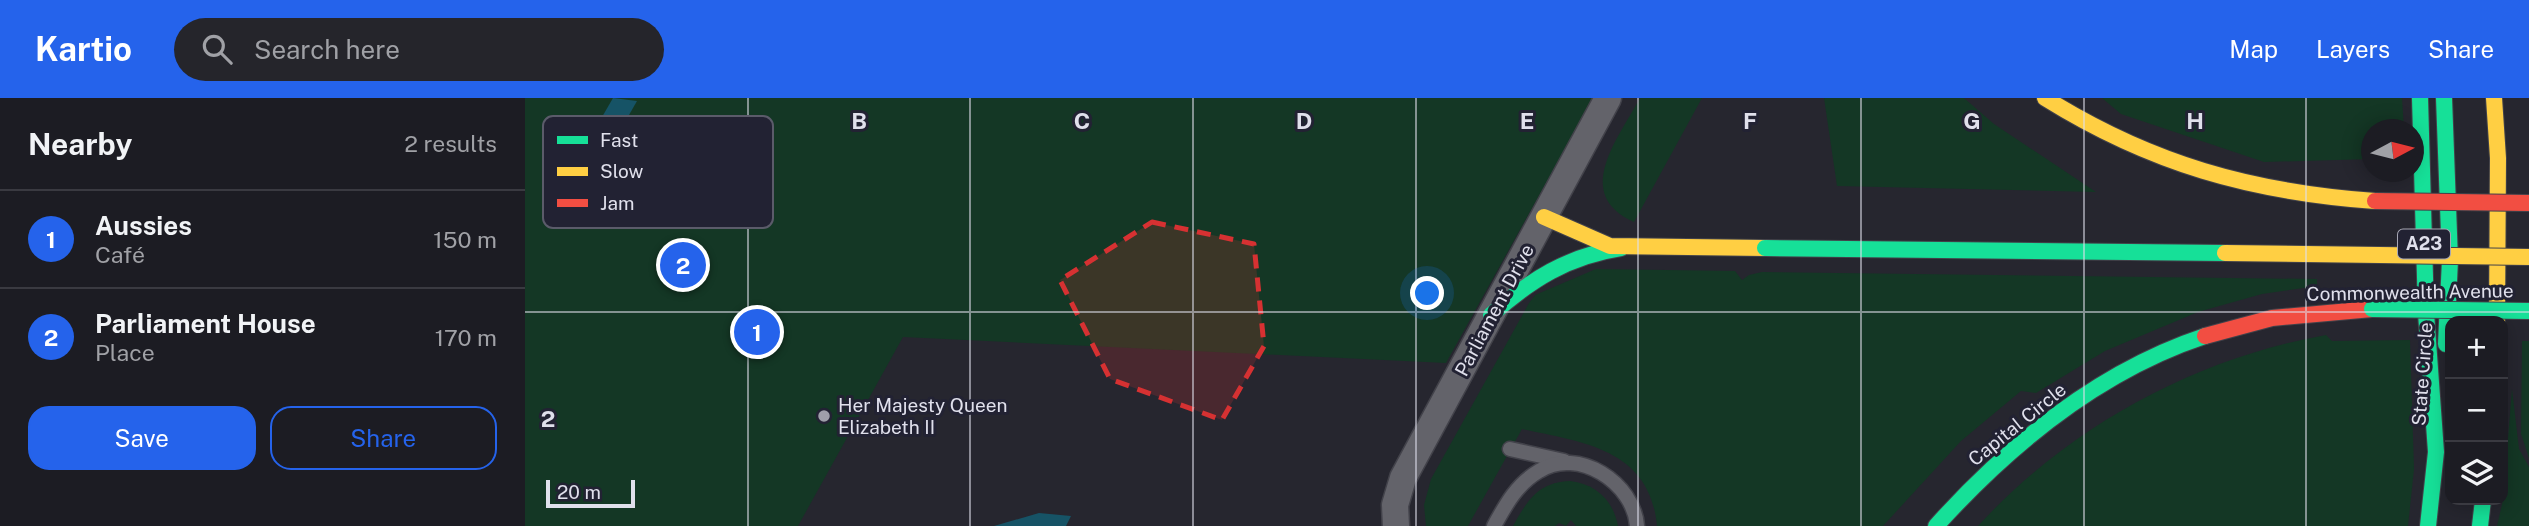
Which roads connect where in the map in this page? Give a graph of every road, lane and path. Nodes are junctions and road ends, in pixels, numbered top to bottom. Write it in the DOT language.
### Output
graph roads {
  1 [pos="1608,98"];
  2 [pos="2045,98"];
  3 [pos="2420,98"];
  4 [pos="2444,98"];
  5 [pos="2494,98"];
  6 [pos="2171,142"];
  7 [pos="2260,186"];
  8 [pos="2529,203"];
  9 [pos="1544,217"];
  10 [pos="1633,247"];
  11 [pos="2529,257"];
  12 [pos="2529,311"];
  13 [pos="1491,315"];
  14 [pos="2497,316"];
  15 [pos="2133,367"];
  16 [pos="1510,449"];
  17 [pos="1574,463"];
  18 [pos="2436,465"];
  19 [pos="2482,505"];
  20 [pos="1396,526"];
  21 [pos="1495,526"];
  22 [pos="1637,526"];
  23 [pos="1936,526"];
  24 [pos="2428,526"];
  25 [pos="2480,526"];
  1 -- 9 [label="street, Parliament Drive"];
  2 -- 7 [label="main road"];
  3 -- 18 [label="main road, A23"];
  4 -- 18 [label="main road, State Circle"];
  5 -- 14 [label="main road"];
  6 -- 7 [label="main road, A23"];
  7 -- 8 [label="main road, A23, bridge"];
  9 -- 10 [label="main road"];
  9 -- 13 [label="street, Parliament Drive"];
  10 -- 11 [label="main road, bridge"];
  10 -- 13 [label="main road"];
  12 -- 15 [label="main road, Commonwealth Avenue, bridge"];
  13 -- 20 [label="street, Parliament Drive"];
  15 -- 23 [label="main road, Capital Circle"];
  16 -- 17 [label="lane"];
  17 -- 21 [label="lane"];
  17 -- 22 [label="lane"];
  18 -- 24 [label="main road, State Circle / A23"];
  19 -- 25 [label="main road"];
}
